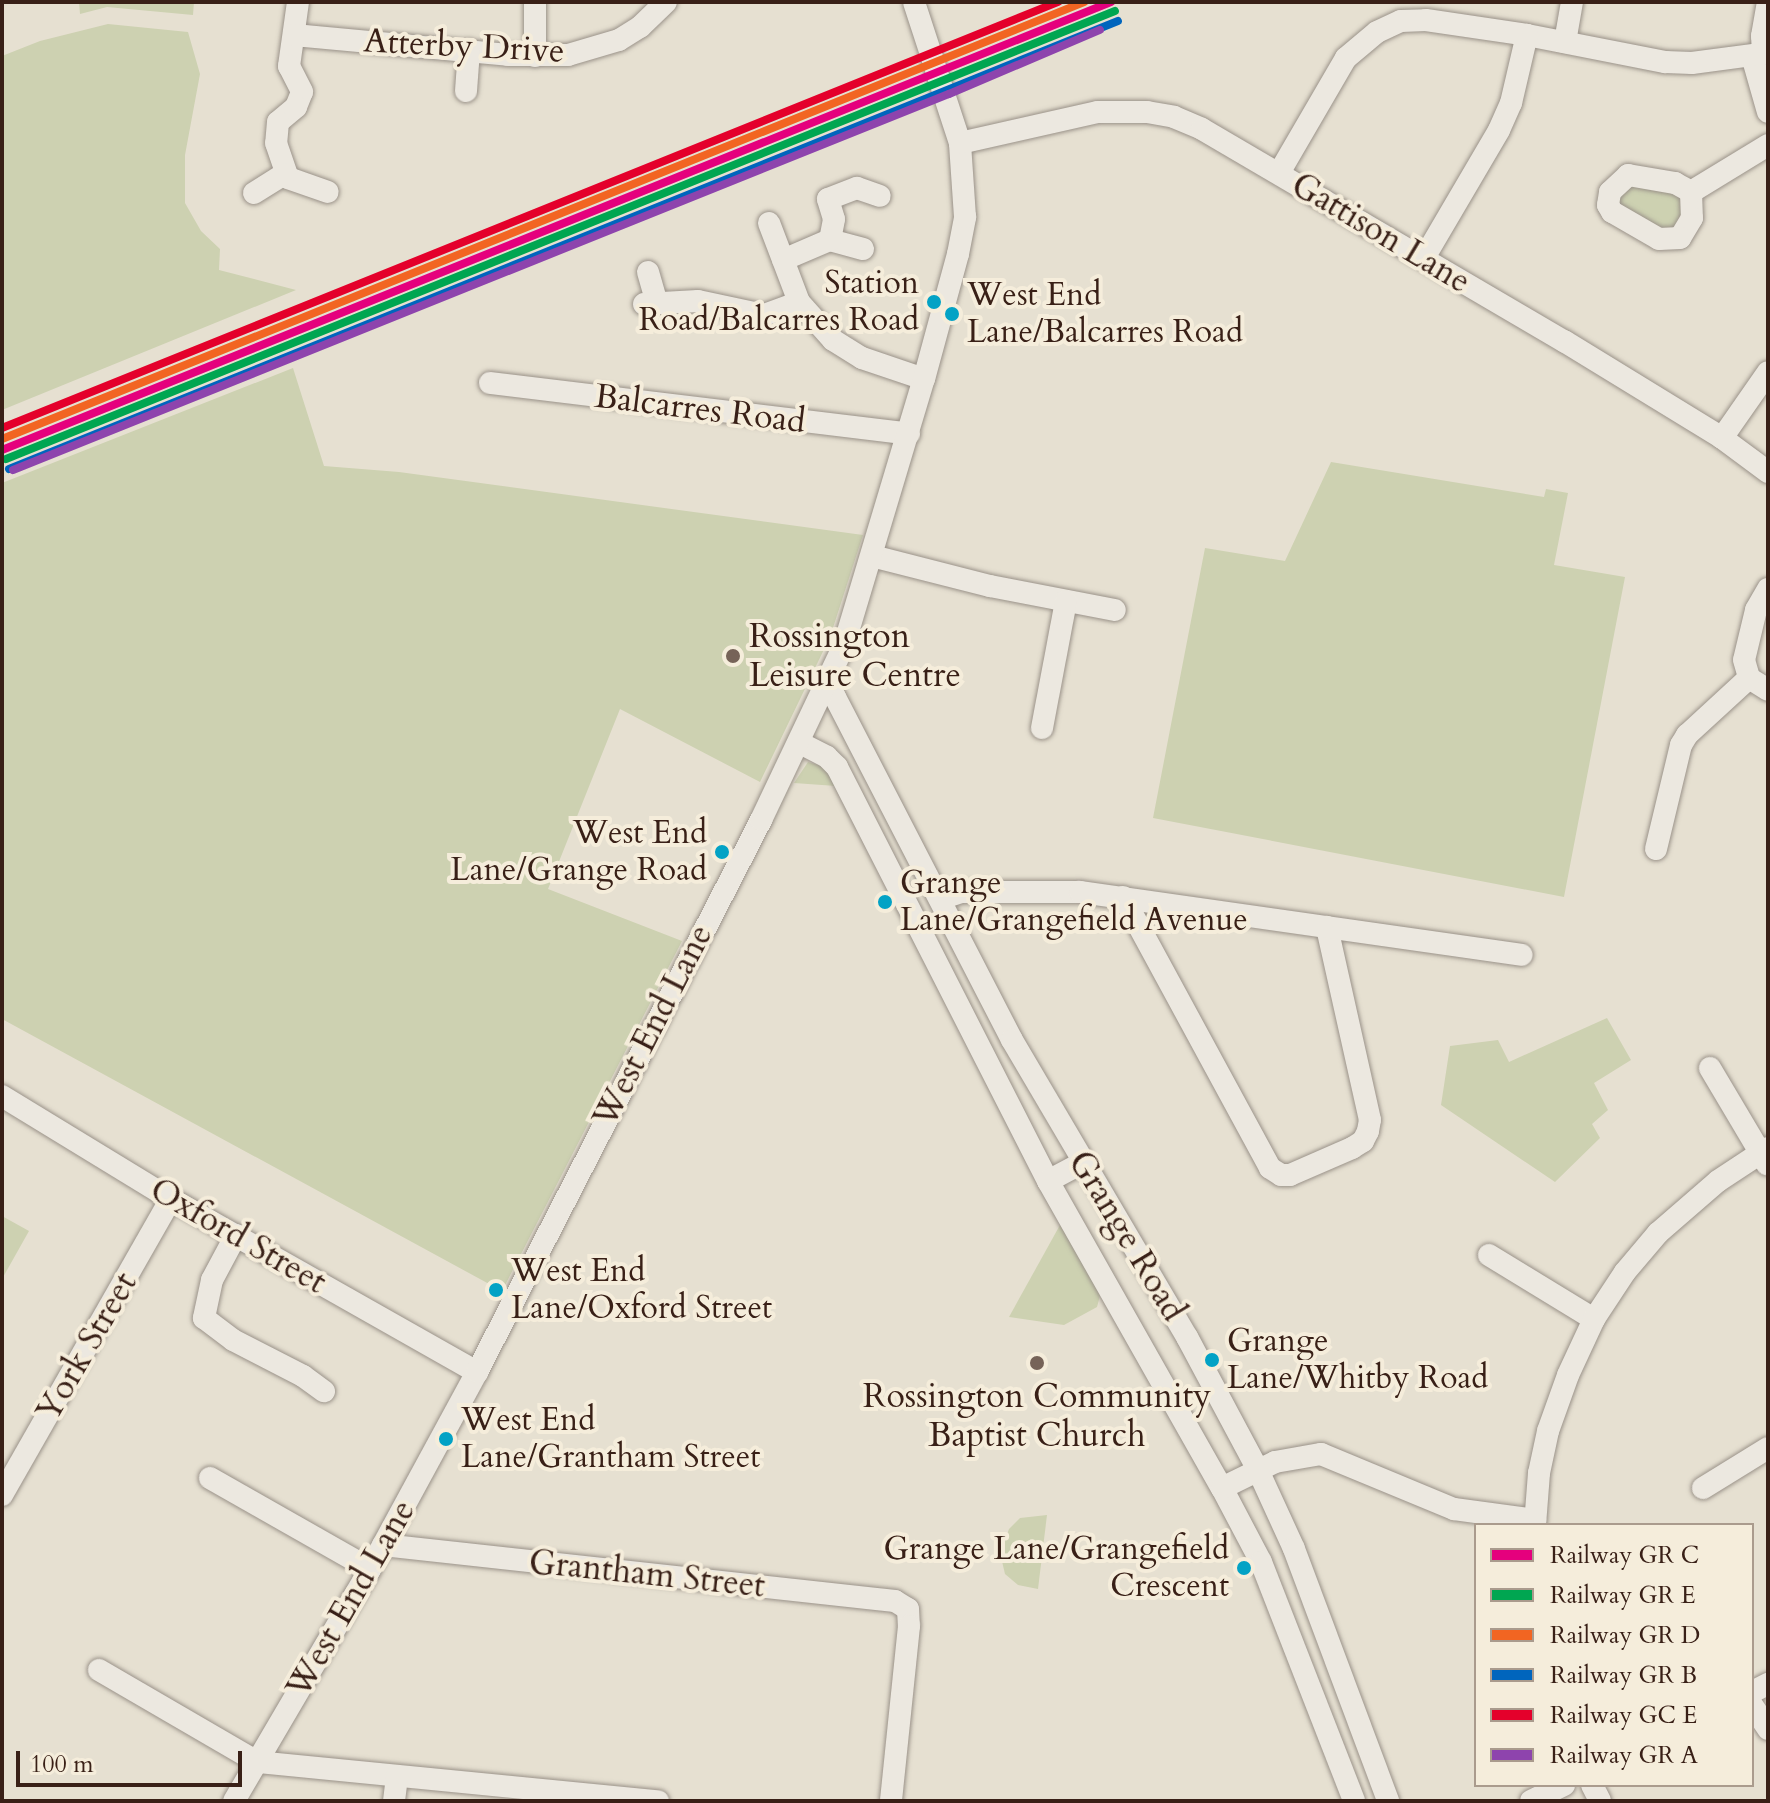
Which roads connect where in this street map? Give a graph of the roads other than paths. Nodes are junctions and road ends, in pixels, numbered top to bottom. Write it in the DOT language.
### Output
graph roads {
  1 [pos="298,2"];
  2 [pos="535,2"];
  3 [pos="666,2"];
  4 [pos="914,2"];
  5 [pos="1572,2"];
  6 [pos="1768,2"];
  7 [pos="294,35"];
  8 [pos="1527,35"];
  9 [pos="1565,42"];
  10 [pos="469,50"];
  11 [pos="1761,55"];
  12 [pos="535,56"];
  13 [pos="466,91"];
  14 [pos="1768,112"];
  15 [pos="960,143"];
  16 [pos="1768,145"];
  17 [pos="1279,173"];
  18 [pos="284,174"];
  19 [pos="328,192"];
  20 [pos="1691,192"];
  21 [pos="254,193"];
  22 [pos="880,196"];
  23 [pos="769,223"];
  24 [pos="830,240"];
  25 [pos="863,249"];
  26 [pos="1424,258"];
  27 [pos="783,260"];
  28 [pos="648,272"];
  29 [pos="799,302"];
  30 [pos="1768,372"];
  31 [pos="924,379"];
  32 [pos="490,383"];
  33 [pos="909,434"];
  34 [pos="1722,438"];
  35 [pos="1768,472"];
  36 [pos="872,556"];
  37 [pos="1768,589"];
  38 [pos="1066,601"];
  39 [pos="1115,610"];
  40 [pos="1759,684"];
  41 [pos="826,689"];
  42 [pos="1042,728"];
  43 [pos="800,743"];
  44 [pos="1656,849"];
  45 [pos="938,895"];
  46 [pos="1123,897"];
  47 [pos="909,907"];
  48 [pos="1327,927"];
  49 [pos="1522,955"];
  50 [pos="1710,1068"];
  51 [pos="2,1096"];
  52 [pos="1765,1155"];
  53 [pos="1083,1162"];
  54 [pos="1048,1181"];
  55 [pos="171,1199"];
  56 [pos="236,1235"];
  57 [pos="1489,1255"];
  58 [pos="1594,1319"];
  59 [pos="477,1372"];
  60 [pos="324,1391"];
  61 [pos="1768,1448"];
  62 [pos="1257,1468"];
  63 [pos="210,1478"];
  64 [pos="1222,1488"];
  65 [pos="1703,1488"];
  66 [pos="2,1495"];
  67 [pos="1535,1522"];
  68 [pos="383,1545"];
  69 [pos="370,1569"];
  70 [pos="1317,1610"];
  71 [pos="99,1670"];
  72 [pos="1316,1701"];
  73 [pos="1754,1708"];
  74 [pos="1356,1714"];
  75 [pos="1768,1729"];
  76 [pos="257,1762"];
  77 [pos="397,1776"];
  78 [pos="1560,1787"];
  79 [pos="234,1801"];
  80 [pos="394,1801"];
  81 [pos="658,1801"];
  82 [pos="891,1801"];
  83 [pos="1354,1801"];
  84 [pos="1388,1801"];
  85 [pos="1531,1801"];
  1 -- 7 [label="street"];
  2 -- 12 [label="street"];
  3 -- 12 [label="street, Atterby Drive"];
  4 -- 15 [label="street, West End Lane"];
  5 -- 9 [label="street"];
  6 -- 11 [label="street"];
  7 -- 10 [label="street, Atterby Drive"];
  7 -- 18 [label="street"];
  8 -- 9 [label="street"];
  8 -- 17 [label="street"];
  8 -- 26 [label="street"];
  9 -- 11 [label="street"];
  10 -- 12 [label="street, Atterby Drive"];
  10 -- 13 [label="street"];
  11 -- 14 [label="street"];
  15 -- 17 [label="street, Gattison Lane"];
  15 -- 31 [label="street, West End Lane"];
  16 -- 20 [label="street"];
  17 -- 26 [label="street, Gattison Lane"];
  18 -- 19 [label="street"];
  18 -- 21 [label="street"];
  22 -- 24 [label="street"];
  23 -- 27 [label="street"];
  24 -- 25 [label="street"];
  24 -- 27 [label="street"];
  26 -- 34 [label="street, Gattison Lane"];
  27 -- 29 [label="street"];
  28 -- 29 [label="street"];
  29 -- 31 [label="street"];
  30 -- 34 [label="street"];
  31 -- 33 [label="street, West End Lane"];
  32 -- 33 [label="street, Balcarres Road"];
  33 -- 36 [label="street, West End Lane"];
  34 -- 35 [label="street, Gattison Lane"];
  36 -- 38 [label="street"];
  36 -- 41 [label="street, West End Lane"];
  37 -- 40 [label="street"];
  38 -- 39 [label="street"];
  38 -- 42 [label="street"];
  40 -- 44 [label="street"];
  41 -- 43 [label="street, West End Lane"];
  41 -- 45 [label="street, Grange Road"];
  43 -- 47 [label="street"];
  43 -- 59 [label="street, West End Lane"];
  45 -- 46 [label="street"];
  45 -- 47 [label="street"];
  45 -- 53 [label="street, Grange Road"];
  46 -- 48 [label="street"];
  46 -- 48 [label="street"];
  47 -- 54 [label="street"];
  48 -- 49 [label="street"];
  50 -- 52 [label="street"];
  51 -- 55 [label="street, Oxford Street"];
  52 -- 58 [label="street"];
  53 -- 54 [label="street"];
  53 -- 62 [label="street, Grange Road"];
  54 -- 64 [label="street"];
  55 -- 56 [label="street, Oxford Street"];
  55 -- 66 [label="street, York Street"];
  56 -- 59 [label="street, Oxford Street"];
  56 -- 60 [label="street"];
  57 -- 58 [label="street"];
  58 -- 67 [label="street"];
  59 -- 68 [label="street, West End Lane"];
  61 -- 65 [label="street"];
  62 -- 64 [label="street"];
  62 -- 67 [label="street"];
  62 -- 70 [label="street, Grange Road"];
  63 -- 69 [label="street"];
  64 -- 72 [label="street"];
  68 -- 69 [label="street, West End Lane"];
  68 -- 82 [label="street, Grantham Street"];
  69 -- 76 [label="street, West End Lane"];
  70 -- 72 [label="street"];
  70 -- 74 [label="street, Grange Road"];
  71 -- 76 [label="street"];
  72 -- 74 [label="street"];
  72 -- 83 [label="street"];
  73 -- 75 [label="street"];
  74 -- 84 [label="street, Grange Road"];
  76 -- 77 [label="street"];
  76 -- 79 [label="street, West End Lane"];
  77 -- 80 [label="street"];
  77 -- 81 [label="street"];
  78 -- 85 [label="street"];
}
